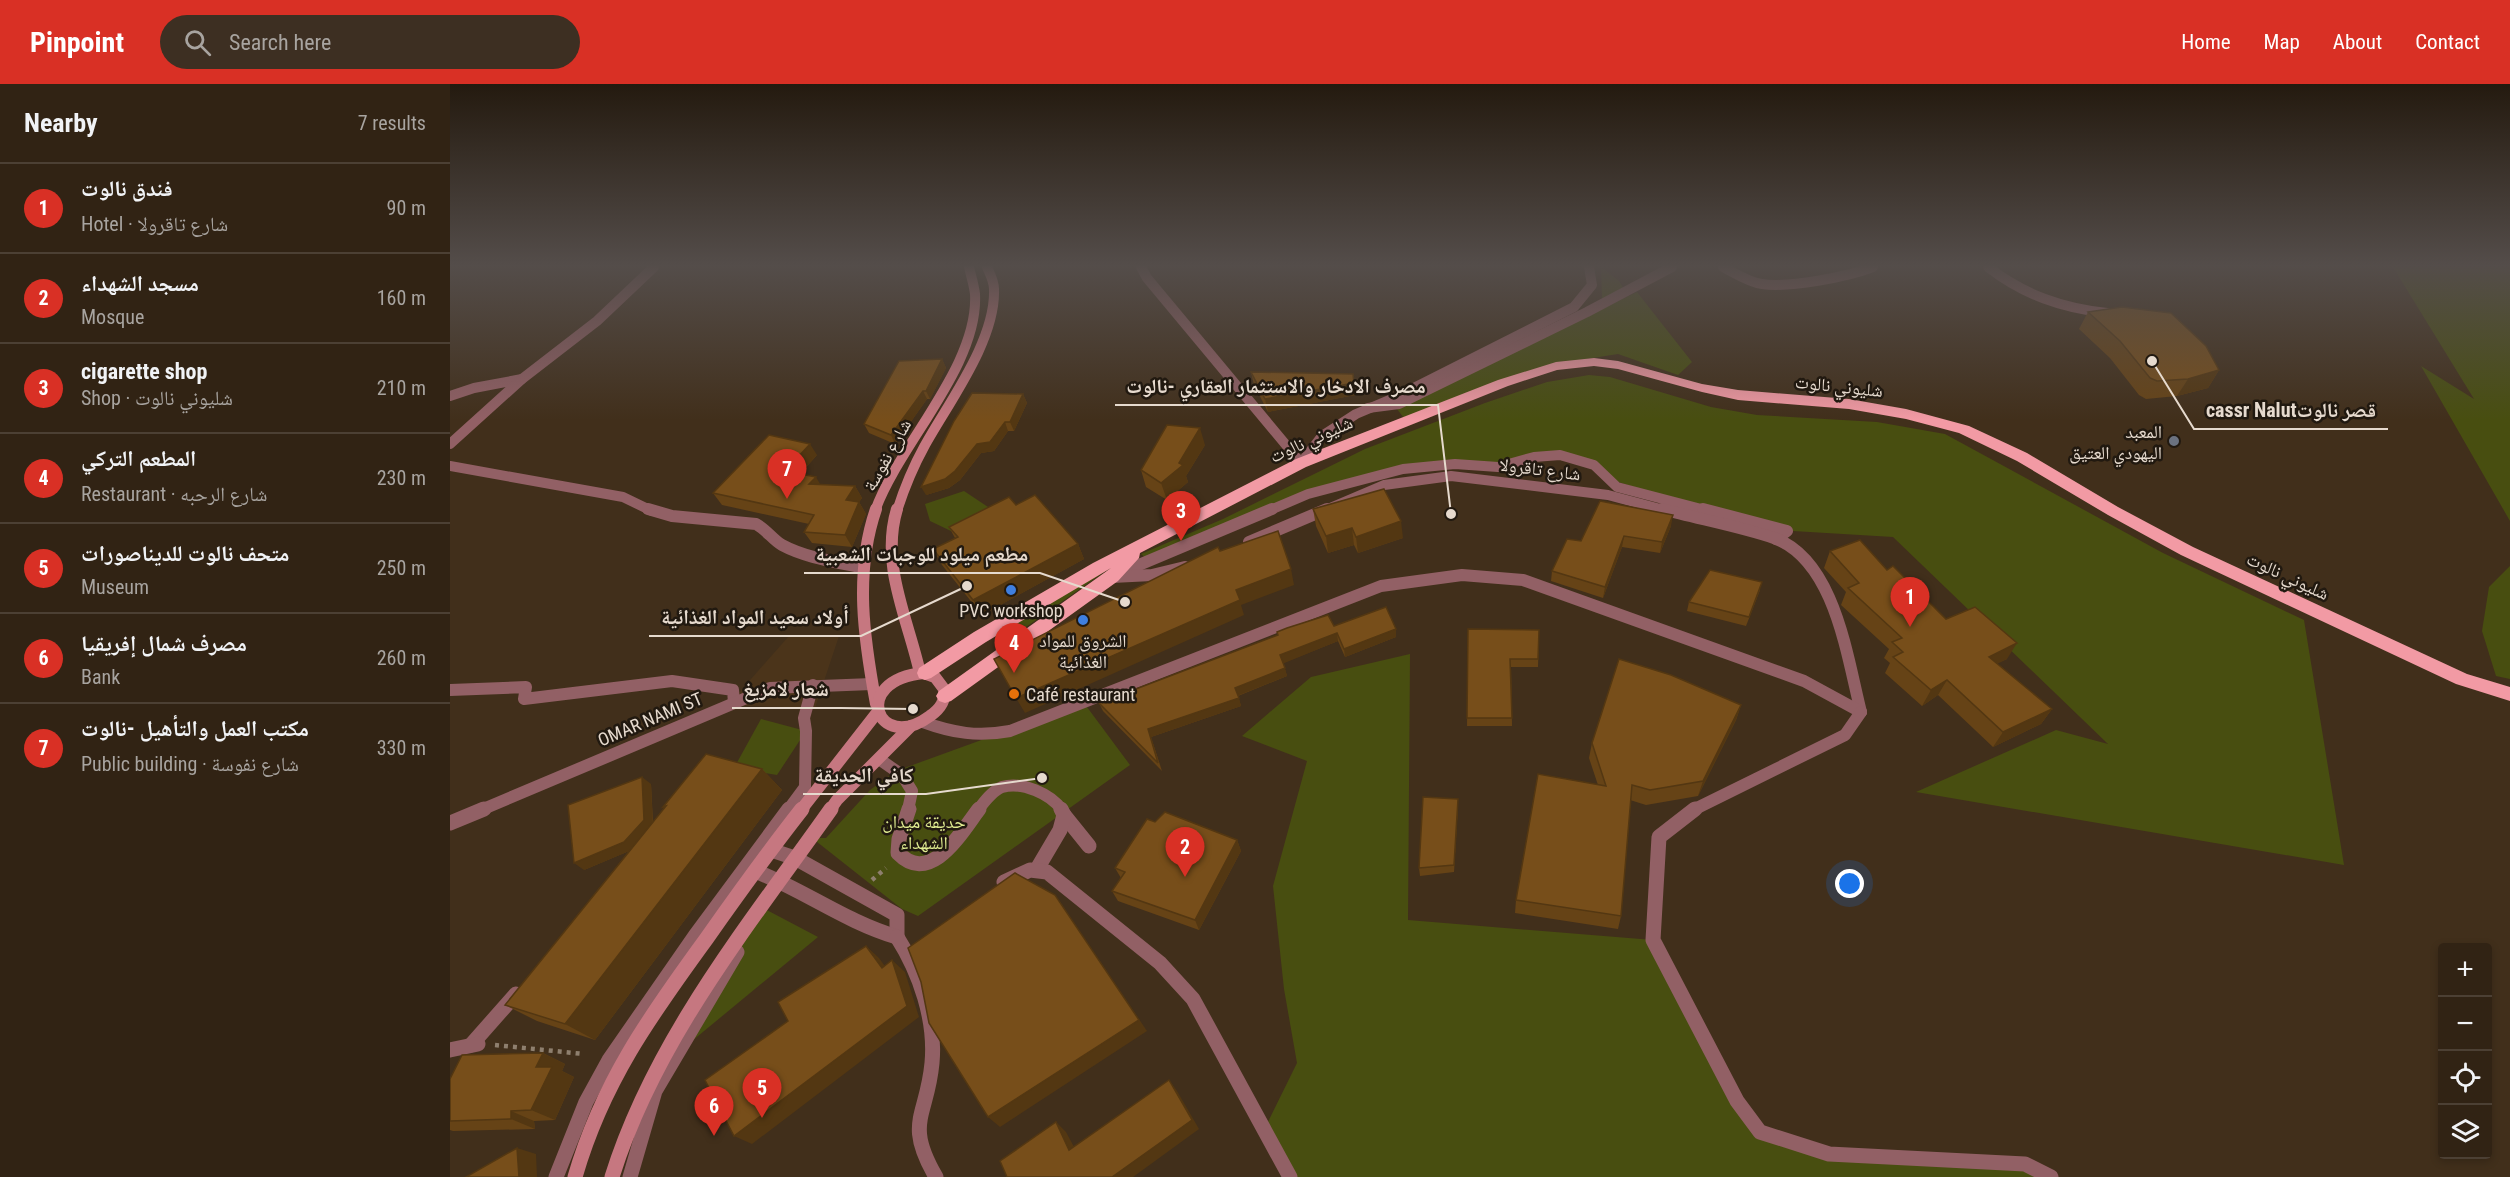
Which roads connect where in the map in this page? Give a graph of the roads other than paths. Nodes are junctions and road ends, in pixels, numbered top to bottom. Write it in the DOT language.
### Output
graph roads {
  1 [pos="600,318"];
  2 [pos="972,318"];
  3 [pos="990,318"];
  4 [pos="1180,318"];
  5 [pos="1552,318"];
  6 [pos="1575,318"];
  7 [pos="522,379"];
  8 [pos="450,396"];
  9 [pos="1367,408"];
  10 [pos="450,444"];
  11 [pos="1301,463"];
  12 [pos="450,466"];
  13 [pos="1776,539"];
  14 [pos="1141,544"];
  15 [pos="1237,546"];
  16 [pos="1195,564"];
  17 [pos="864,568"];
  18 [pos="1112,577"];
  19 [pos="922,673"];
  20 [pos="872,684"];
  21 [pos="813,685"];
  22 [pos="450,690"];
  23 [pos="2510,694"];
  24 [pos="945,696"];
  25 [pos="734,703"];
  26 [pos="876,709"];
  27 [pos="1862,712"];
  28 [pos="917,724"];
  29 [pos="879,759"];
  30 [pos="1064,815"];
  31 [pos="450,823"];
  32 [pos="1089,846"];
  33 [pos="771,850"];
  34 [pos="798,860"];
  35 [pos="1037,869"];
  36 [pos="754,871"];
  37 [pos="783,881"];
  38 [pos="989,893"];
  39 [pos="907,943"];
  40 [pos="526,983"];
  41 [pos="450,1050"];
  42 [pos="556,1177"];
  43 [pos="575,1177"];
  44 [pos="612,1177"];
  45 [pos="630,1177"];
  46 [pos="936,1177"];
  47 [pos="1290,1177"];
  48 [pos="2051,1177"];
  1 -- 7 [label="street"];
  2 -- 17 [label="main road, شارع نفوسة"];
  3 -- 19 [label="main road, شارع نفوسة"];
  4 -- 11 [label="street"];
  5 -- 9 [label="street"];
  6 -- 9 [label="street"];
  7 -- 8 [label="street"];
  7 -- 10 [label="street"];
  9 -- 11 [label="street"];
  11 -- 14 [label="highway, شليوني نالوت"];
  11 -- 23 [label="highway, شليوني نالوت"];
  12 -- 17 [label="street"];
  13 -- 15 [label="street, شارع تاقرولا"];
  13 -- 18 [label="street"];
  13 -- 27 [label="street, شارع تاقرولا"];
  14 -- 18 [label="highway"];
  14 -- 19 [label="highway, شليوني نالوت"];
  16 -- 18 [label="street"];
  17 -- 20 [label="main road, شارع نفوسة"];
  18 -- 24 [label="highway"];
  19 -- 24 [label="main road"];
  19 -- 26 [label="main road"];
  20 -- 21 [label="street, OMAR NAMI ST"];
  20 -- 26 [label="main road, شارع نفوسة"];
  21 -- 25 [label="street, OMAR NAMI ST"];
  21 -- 42 [label="street"];
  22 -- 25 [label="street"];
  24 -- 28 [label="main road"];
  25 -- 31 [label="street, OMAR NAMI ST"];
  26 -- 28 [label="main road"];
  26 -- 33 [label="main road"];
  27 -- 28 [label="street"];
  27 -- 48 [label="street"];
  28 -- 29 [label="main road"];
  29 -- 30 [label="street"];
  29 -- 34 [label="main road"];
  30 -- 32 [label="street"];
  30 -- 35 [label="street"];
  33 -- 34 [label="street"];
  33 -- 36 [label="main road"];
  34 -- 37 [label="street"];
  34 -- 39 [label="street"];
  35 -- 38 [label="street"];
  35 -- 47 [label="street"];
  36 -- 37 [label="street"];
  36 -- 43 [label="main road"];
  37 -- 39 [label="street"];
  37 -- 44 [label="main road"];
  37 -- 45 [label="street"];
  39 -- 46 [label="street"];
  40 -- 41 [label="street"];
}
